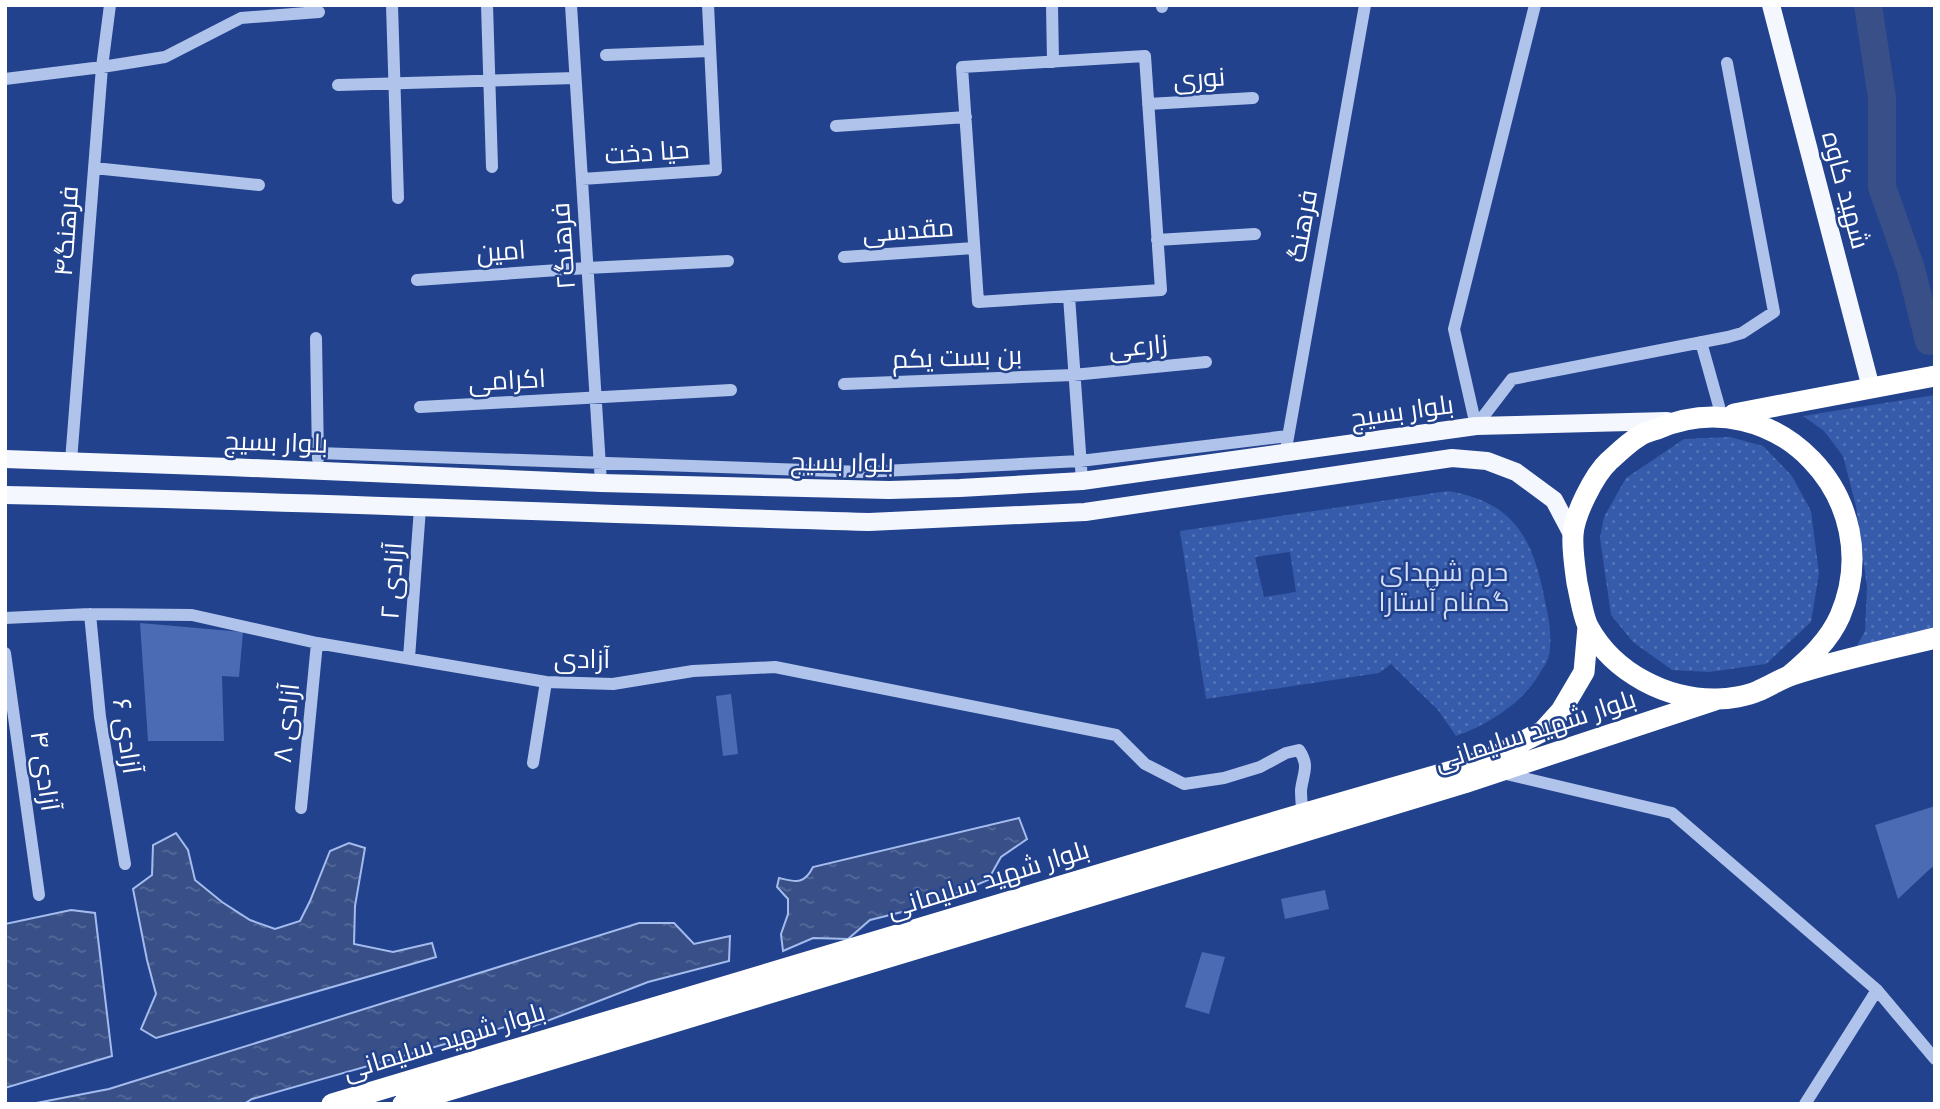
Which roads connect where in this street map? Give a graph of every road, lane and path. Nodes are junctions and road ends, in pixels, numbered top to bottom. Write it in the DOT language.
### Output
graph roads {
  1 [pos="110,5"];
  2 [pos="392,5"];
  3 [pos="486,5"];
  4 [pos="570,5"];
  5 [pos="708,5"];
  6 [pos="1052,5"];
  7 [pos="1365,5"];
  8 [pos="1535,5"];
  9 [pos="1772,5"];
  10 [pos="319,12"];
  11 [pos="710,51"];
  12 [pos="606,55"];
  13 [pos="1054,61"];
  14 [pos="1727,63"];
  15 [pos="102,67"];
  16 [pos="575,78"];
  17 [pos="5,79"];
  18 [pos="489,80"];
  19 [pos="395,83"];
  20 [pos="338,85"];
  21 [pos="1253,98"];
  22 [pos="1148,104"];
  23 [pos="966,117"];
  24 [pos="835,126"];
  25 [pos="492,167"];
  26 [pos="94,168"];
  27 [pos="582,179"];
  28 [pos="258,186"];
  29 [pos="398,198"];
  30 [pos="1255,234"];
  31 [pos="1157,240"];
  32 [pos="974,248"];
  33 [pos="844,257"];
  34 [pos="728,261"];
  35 [pos="587,268"];
  36 [pos="417,280"];
  37 [pos="1069,296"];
  38 [pos="316,338"];
  39 [pos="1701,342"];
  40 [pos="1206,362"];
  41 [pos="1073,374"];
  42 [pos="1935,376"];
  43 [pos="844,384"];
  44 [pos="1871,388"];
  45 [pos="731,390"];
  46 [pos="596,398"];
  47 [pos="420,407"];
  48 [pos="1723,417"];
  49 [pos="1674,421"];
  50 [pos="1476,426"];
  51 [pos="1288,436"];
  52 [pos="1285,454"];
  53 [pos="5,460"];
  54 [pos="71,461"];
  55 [pos="318,461"];
  56 [pos="1080,461"];
  57 [pos="600,462"];
  58 [pos="229,467"];
  59 [pos="1082,481"];
  60 [pos="601,483"];
  61 [pos="5,495"];
  62 [pos="228,499"];
  63 [pos="420,508"];
  64 [pos="1085,512"];
  65 [pos="1572,534"];
  66 [pos="90,614"];
  67 [pos="5,618"];
  68 [pos="1588,627"];
  69 [pos="1935,638"];
  70 [pos="317,643"];
  71 [pos="5,653"];
  72 [pos="410,658"];
  73 [pos="1789,676"];
  74 [pos="546,682"];
  75 [pos="1718,699"];
  76 [pos="533,763"];
  77 [pos="1498,772"];
  78 [pos="301,808"];
  79 [pos="1302,814"];
  80 [pos="125,864"];
  81 [pos="39,895"];
  82 [pos="1877,990"];
  83 [pos="1935,1059"];
  84 [pos="332,1104"];
  85 [pos="403,1104"];
  86 [pos="1805,1104"];
  1 -- 15 [label="street, فرهنگ۴"];
  2 -- 19 [label="street"];
  3 -- 18 [label="street"];
  4 -- 16 [label="street, فرهنگ۲"];
  5 -- 11 [label="street"];
  6 -- 13 [label="street"];
  7 -- 51 [label="street, فرهنگ"];
  8 -- 50 [label="street"];
  9 -- 44 [label="main road, شهید کاوه"];
  10 -- 15 [label="street"];
  11 -- 12 [label="street"];
  11 -- 27 [label="street, حیا دخت"];
  13 -- 22 [label="street"];
  13 -- 23 [label="street"];
  14 -- 39 [label="street"];
  15 -- 17 [label="street"];
  15 -- 26 [label="street, فرهنگ۴"];
  16 -- 18 [label="street"];
  16 -- 27 [label="street, فرهنگ۲"];
  18 -- 19 [label="street"];
  18 -- 25 [label="street"];
  19 -- 20 [label="street"];
  19 -- 29 [label="street"];
  21 -- 22 [label="street, نوری"];
  22 -- 31 [label="street"];
  23 -- 24 [label="street"];
  23 -- 32 [label="street"];
  26 -- 28 [label="street"];
  26 -- 54 [label="street, فرهنگ۴"];
  27 -- 35 [label="street, فرهنگ۲"];
  30 -- 31 [label="street"];
  31 -- 37 [label="street"];
  32 -- 33 [label="street, مقدسی"];
  32 -- 37 [label="street"];
  34 -- 35 [label="street, امین"];
  35 -- 36 [label="street, امین"];
  35 -- 46 [label="street, فرهنگ۲"];
  37 -- 41 [label="street"];
  38 -- 55 [label="street"];
  39 -- 48 [label="street"];
  39 -- 50 [label="street"];
  40 -- 41 [label="street, زارعی"];
  41 -- 43 [label="street, بن بست یکم"];
  41 -- 56 [label="street"];
  42 -- 44 [label="highway"];
  44 -- 48 [label="highway"];
  45 -- 46 [label="street, اکرامی"];
  46 -- 47 [label="street, اکرامی"];
  46 -- 57 [label="street, فرهنگ۲"];
  48 -- 49 [label="highway"];
  48 -- 73 [label="highway"];
  49 -- 50 [label="main road, بلوار بسیج"];
  49 -- 65 [label="highway"];
  50 -- 52 [label="main road, بلوار بسیج"];
  51 -- 52 [label="street, فرهنگ"];
  51 -- 56 [label="street"];
  52 -- 59 [label="main road, بلوار بسیج"];
  53 -- 54 [label="main road, بلوار بسیج"];
  54 -- 58 [label="main road, بلوار بسیج"];
  55 -- 57 [label="street"];
  55 -- 58 [label="main road, بلوار بسیج"];
  55 -- 60 [label="main road, بلوار بسیج"];
  56 -- 57 [label="street"];
  56 -- 59 [label="street"];
  57 -- 60 [label="street, فرهنگ۲"];
  58 -- 62 [label="main road"];
  59 -- 60 [label="main road, بلوار بسیج"];
  59 -- 64 [label="main road"];
  61 -- 62 [label="main road, بلوار بسیج"];
  62 -- 63 [label="main road, بلوار بسیج"];
  63 -- 64 [label="main road, بلوار بسیج"];
  63 -- 72 [label="street, آزادی ۲"];
  64 -- 65 [label="main road, بلوار بسیج"];
  65 -- 68 [label="highway"];
  66 -- 67 [label="street, آزادی"];
  66 -- 70 [label="street, آزادی"];
  66 -- 80 [label="street, آزادی ۶"];
  68 -- 75 [label="highway"];
  68 -- 79 [label="highway, بلوار شهید سلیمانی"];
  69 -- 73 [label="highway"];
  70 -- 72 [label="street, آزادی"];
  70 -- 78 [label="street, آزادی ۸"];
  71 -- 81 [label="street, آزادی ۴"];
  72 -- 74 [label="street, آزادی"];
  73 -- 75 [label="highway"];
  74 -- 76 [label="street"];
  74 -- 79 [label="street, آزادی"];
  75 -- 77 [label="highway, بلوار شهید سلیمانی"];
  77 -- 82 [label="street"];
  77 -- 85 [label="highway, بلوار شهید سلیمانی"];
  79 -- 84 [label="highway, بلوار شهید سلیمانی"];
  82 -- 83 [label="street"];
  82 -- 86 [label="street"];
}
